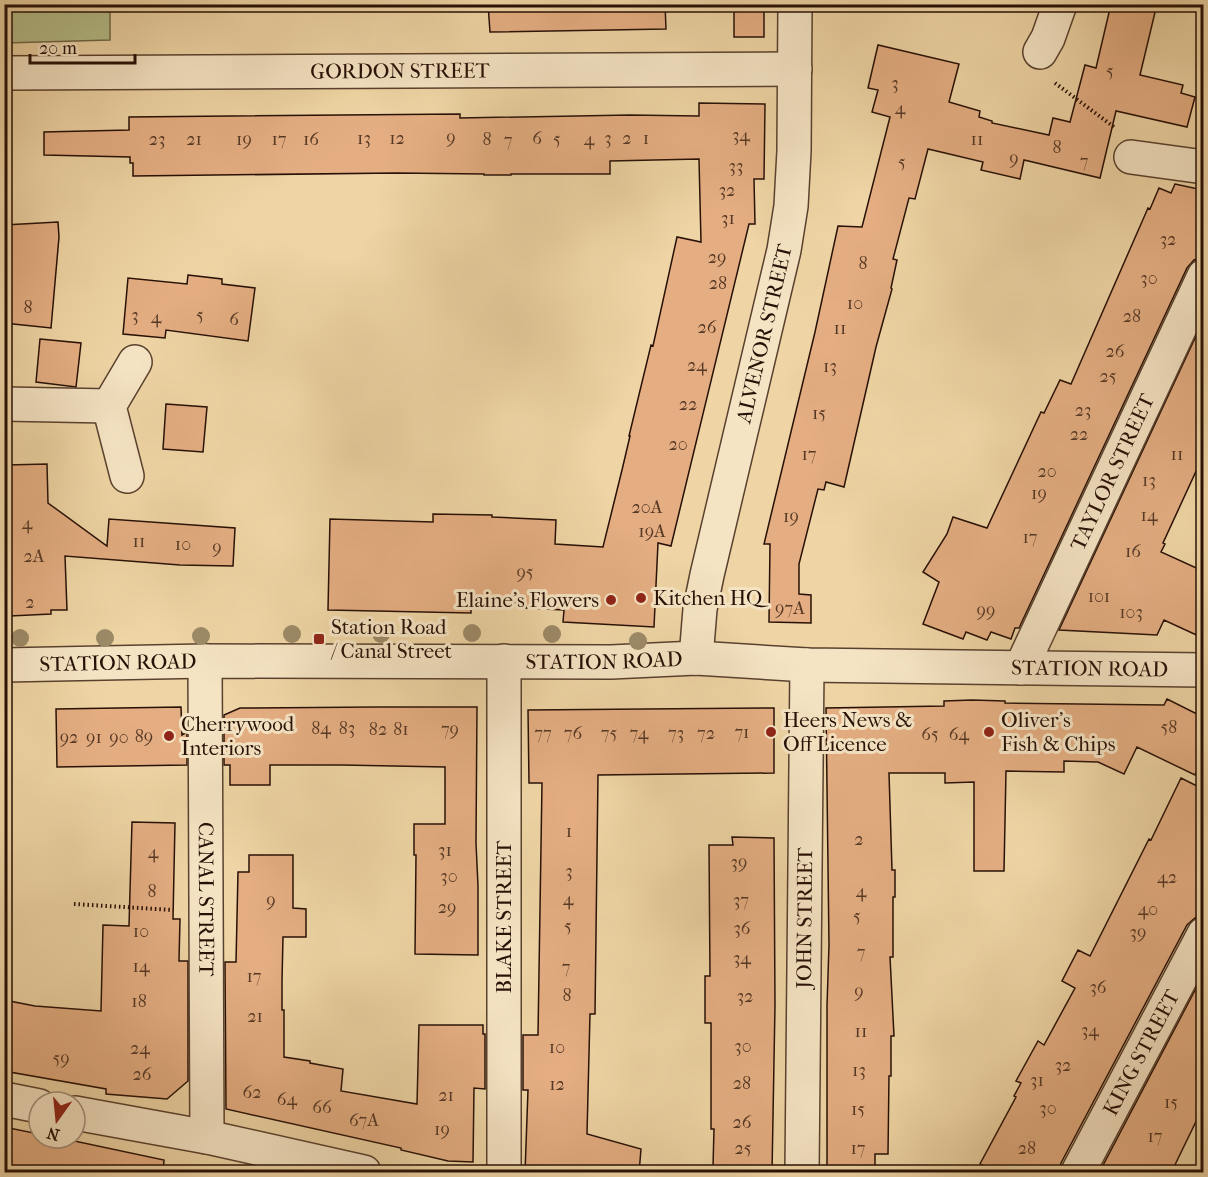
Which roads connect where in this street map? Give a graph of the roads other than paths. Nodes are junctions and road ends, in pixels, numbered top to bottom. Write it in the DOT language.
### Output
graph roads {
  1 [pos="795,4"];
  2 [pos="1060,4"];
  3 [pos="1040,52"];
  4 [pos="795,69"];
  5 [pos="4,73"];
  6 [pos="1131,157"];
  7 [pos="1203,167"];
  8 [pos="1203,276"];
  9 [pos="135,362"];
  10 [pos="4,404"];
  11 [pos="109,406"];
  12 [pos="127,476"];
  13 [pos="696,658"];
  14 [pos="205,661"];
  15 [pos="504,661"];
  16 [pos="4,665"];
  17 [pos="807,665"];
  18 [pos="1021,668"];
  19 [pos="1203,670"];
  20 [pos="1203,934"];
  21 [pos="4,1099"];
  22 [pos="27,1104"];
  23 [pos="87,1115"];
  24 [pos="207,1137"];
  25 [pos="364,1173"];
  26 [pos="504,1173"];
  27 [pos="802,1173"];
  28 [pos="1078,1173"];
  1 -- 4 [label="street, ALVENOR STREET"];
  2 -- 3 [label="street"];
  4 -- 5 [label="street, GORDON STREET"];
  4 -- 13 [label="street, ALVENOR STREET"];
  6 -- 7 [label="street"];
  8 -- 18 [label="street, TAYLOR STREET"];
  9 -- 11 [label="street"];
  10 -- 11 [label="street"];
  11 -- 12 [label="street"];
  13 -- 15 [label="street, STATION ROAD"];
  13 -- 17 [label="street, STATION ROAD"];
  14 -- 15 [label="street, STATION ROAD"];
  14 -- 16 [label="street, STATION ROAD"];
  14 -- 24 [label="street, CANAL STREET"];
  15 -- 26 [label="street, BLAKE STREET"];
  17 -- 18 [label="street, STATION ROAD"];
  17 -- 27 [label="street, JOHN STREET"];
  18 -- 19 [label="street, STATION ROAD"];
  20 -- 28 [label="street, KING STREET"];
  21 -- 22 [label="street"];
  23 -- 24 [label="street"];
  24 -- 25 [label="street"];
}
